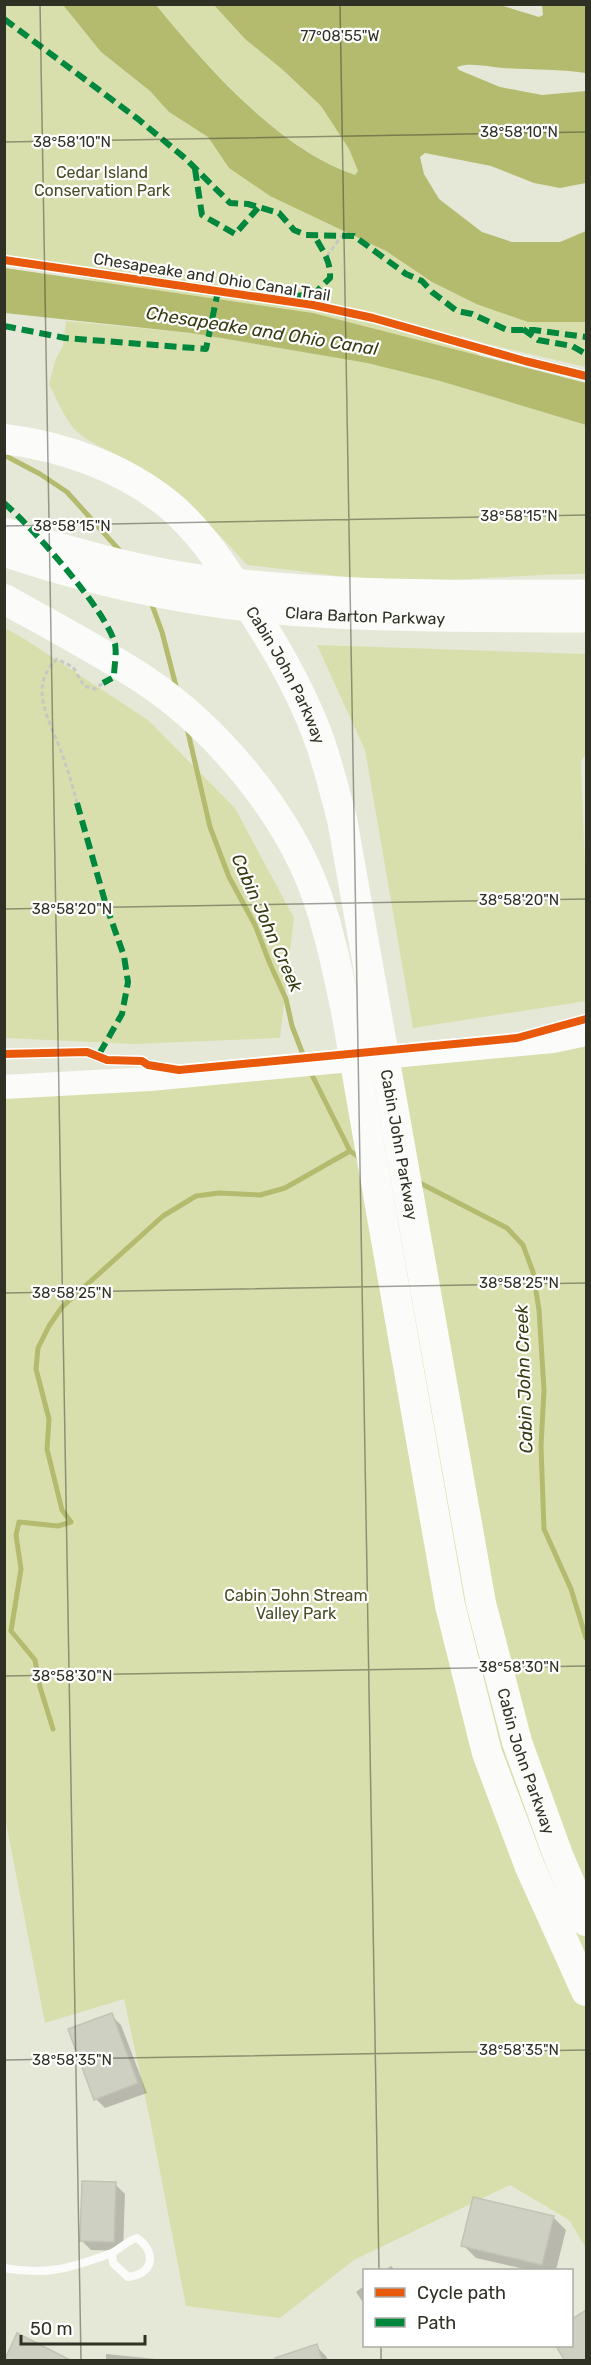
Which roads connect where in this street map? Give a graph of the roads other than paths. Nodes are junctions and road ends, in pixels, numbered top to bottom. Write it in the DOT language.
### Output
graph roads {
  1 [pos="4,439"];
  2 [pos="7,547"];
  3 [pos="586,593"];
  4 [pos="4,599"];
  5 [pos="484,618"];
  6 [pos="586,619"];
  7 [pos="586,633"];
  8 [pos="360,1008"];
  9 [pos="586,1035"];
  10 [pos="4,1087"];
  11 [pos="586,1921"];
  12 [pos="586,1991"];
  13 [pos="112,2253"];
  14 [pos="4,2268"];
  1 -- 8 [label="highway, Cabin John Parkway"];
  2 -- 3 [label="main road, Clara Barton Parkway"];
  2 -- 5 [label="main road, Clara Barton Parkway"];
  4 -- 8 [label="highway, Cabin John Parkway"];
  5 -- 6 [label="main road, Clara Barton Parkway"];
  5 -- 7 [label="main road"];
  8 -- 11 [label="highway, Cabin John Parkway"];
  8 -- 12 [label="highway, Cabin John Parkway"];
  9 -- 10 [label="main road"];
  13 -- 13 [label="lane"];
  13 -- 14 [label="lane"];
}
